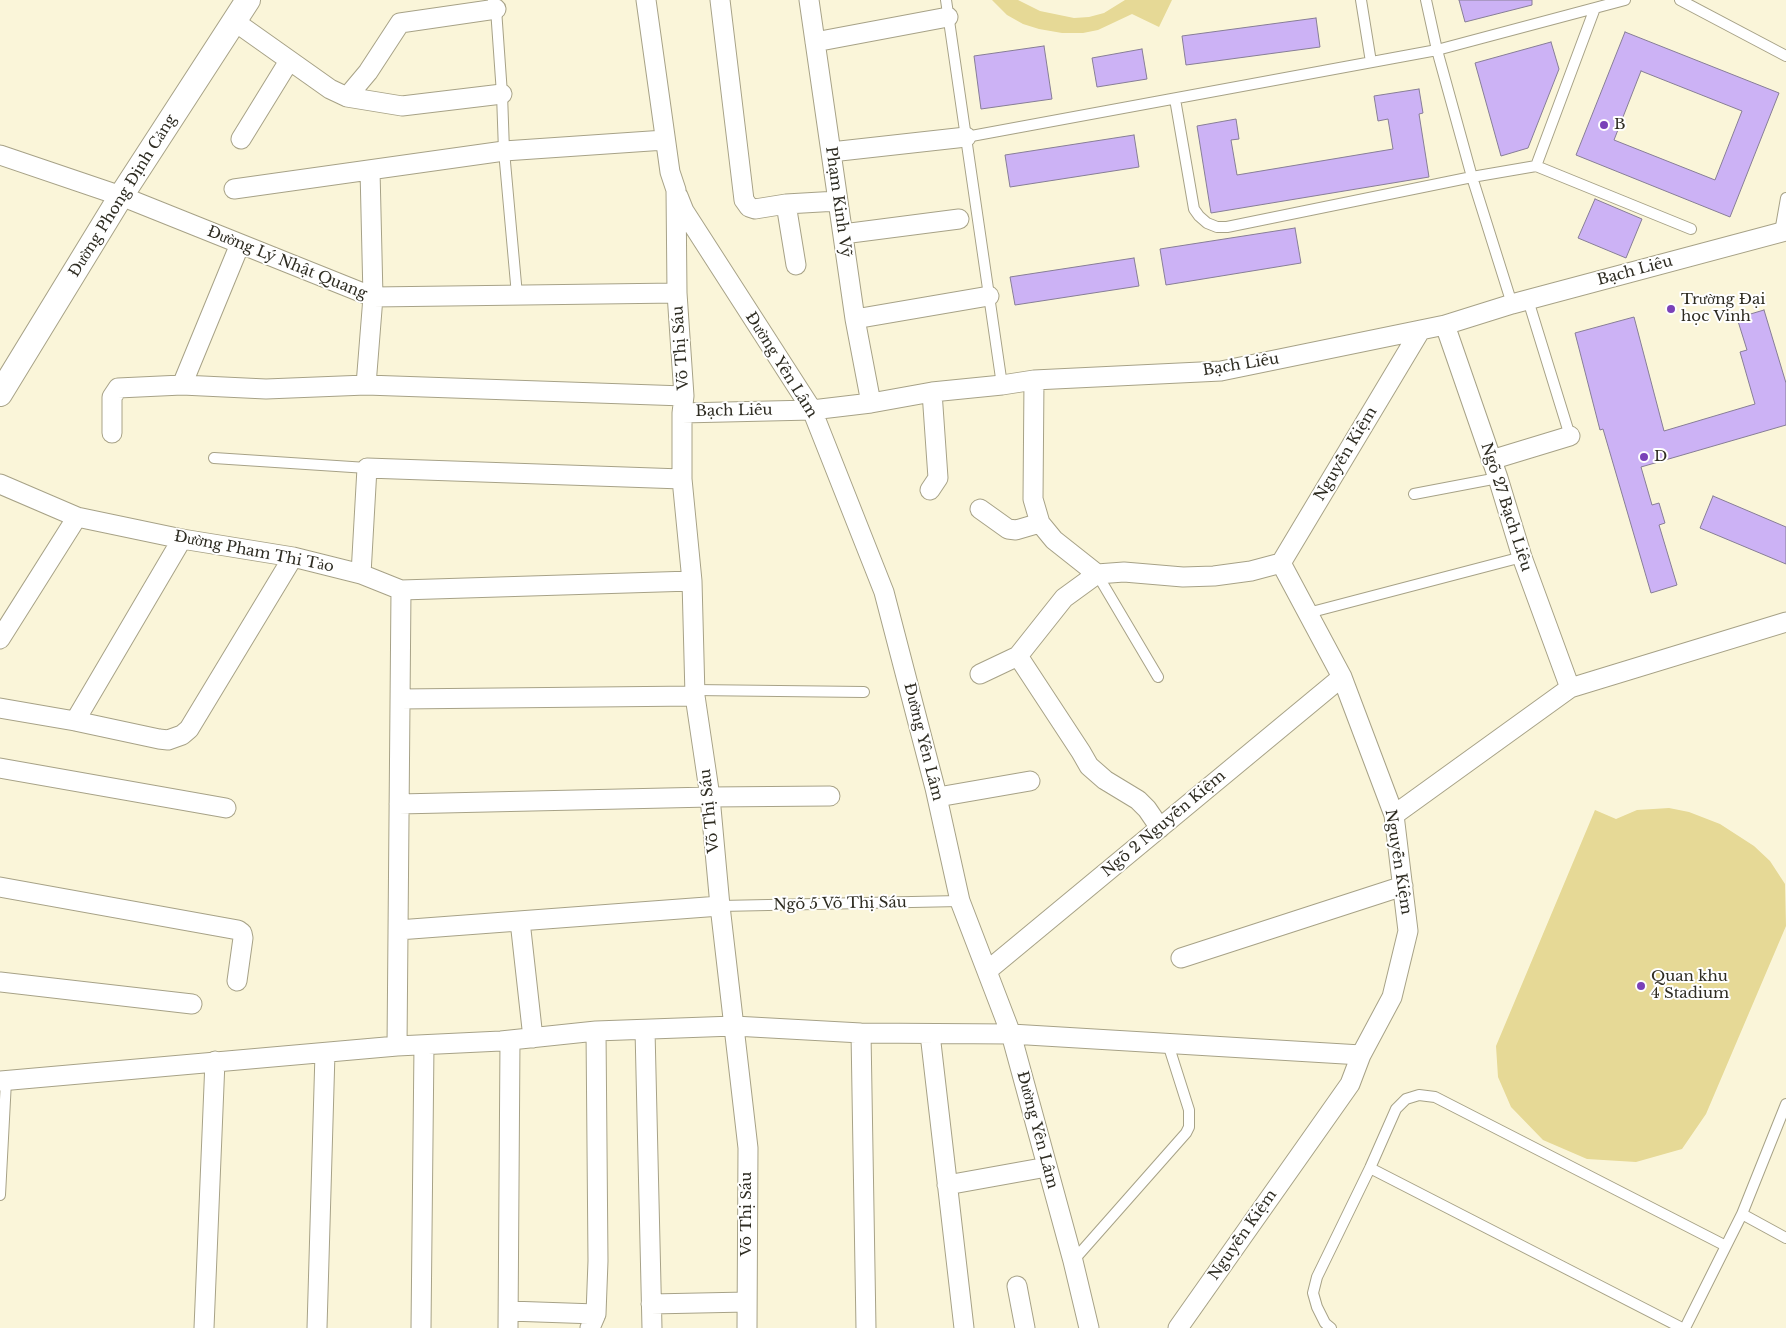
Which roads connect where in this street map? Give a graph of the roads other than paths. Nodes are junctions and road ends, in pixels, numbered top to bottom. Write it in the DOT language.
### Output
graph roads {
  1 [pos="248,0"];
  2 [pos="646,0"];
  3 [pos="720,0"];
  4 [pos="809,0"];
  5 [pos="1361,0"];
  6 [pos="1426,0"];
  7 [pos="1625,0"];
  8 [pos="1680,0"];
  9 [pos="494,5"];
  10 [pos="947,8"];
  11 [pos="1595,8"];
  12 [pos="234,21"];
  13 [pos="815,42"];
  14 [pos="1437,50"];
  15 [pos="1786,56"];
  16 [pos="289,61"];
  17 [pos="1371,62"];
  18 [pos="502,94"];
  19 [pos="347,97"];
  20 [pos="1176,98"];
  21 [pos="966,137"];
  22 [pos="241,139"];
  23 [pos="665,140"];
  24 [pos="504,151"];
  25 [pos="831,152"];
  26 [pos="0,155"];
  27 [pos="1536,166"];
  28 [pos="370,170"];
  29 [pos="1472,177"];
  30 [pos="234,189"];
  31 [pos="676,190"];
  32 [pos="121,196"];
  33 [pos="1786,198"];
  34 [pos="838,201"];
  35 [pos="786,204"];
  36 [pos="959,219"];
  37 [pos="1691,229"];
  38 [pos="1783,232"];
  39 [pos="843,234"];
  40 [pos="240,244"];
  41 [pos="796,265"];
  42 [pos="677,293"];
  43 [pos="517,295"];
  44 [pos="989,296"];
  45 [pos="373,297"];
  46 [pos="1520,302"];
  47 [pos="855,319"];
  48 [pos="1445,325"];
  49 [pos="1420,331"];
  50 [pos="1034,380"];
  51 [pos="182,385"];
  52 [pos="366,385"];
  53 [pos="1002,385"];
  54 [pos="932,392"];
  55 [pos="0,394"];
  56 [pos="871,403"];
  57 [pos="683,404"];
  58 [pos="812,410"];
  59 [pos="112,433"];
  60 [pos="1570,436"];
  61 [pos="214,458"];
  62 [pos="1491,460"];
  63 [pos="368,468"];
  64 [pos="1498,478"];
  65 [pos="682,479"];
  66 [pos="0,484"];
  67 [pos="930,490"];
  68 [pos="1414,494"];
  69 [pos="980,508"];
  70 [pos="77,517"];
  71 [pos="1040,523"];
  72 [pos="182,539"];
  73 [pos="292,557"];
  74 [pos="1522,557"];
  75 [pos="1281,563"];
  76 [pos="361,574"];
  77 [pos="1097,574"];
  78 [pos="692,581"];
  79 [pos="402,590"];
  80 [pos="1308,613"];
  81 [pos="1786,622"];
  82 [pos="0,639"];
  83 [pos="1018,656"];
  84 [pos="980,674"];
  85 [pos="1158,677"];
  86 [pos="1342,677"];
  87 [pos="1570,688"];
  88 [pos="694,692"];
  89 [pos="864,692"];
  90 [pos="400,699"];
  91 [pos="0,708"];
  92 [pos="75,721"];
  93 [pos="0,768"];
  94 [pos="1030,781"];
  95 [pos="830,796"];
  96 [pos="710,797"];
  97 [pos="938,797"];
  98 [pos="400,804"];
  99 [pos="226,808"];
  100 [pos="1394,815"];
  101 [pos="1160,828"];
  102 [pos="1403,886"];
  103 [pos="0,887"];
  104 [pos="960,902"];
  105 [pos="720,906"];
  106 [pos="520,921"];
  107 [pos="398,930"];
  108 [pos="1181,958"];
  109 [pos="987,971"];
  110 [pos="237,981"];
  111 [pos="0,982"];
  112 [pos="192,1004"];
  113 [pos="734,1026"];
  114 [pos="645,1030"];
  115 [pos="596,1031"];
  116 [pos="861,1033"];
  117 [pos="930,1034"];
  118 [pos="1011,1034"];
  119 [pos="532,1038"];
  120 [pos="510,1040"];
  121 [pos="1168,1044"];
  122 [pos="424,1045"];
  123 [pos="397,1046"];
  124 [pos="325,1053"];
  125 [pos="1361,1055"];
  126 [pos="215,1061"];
  127 [pos="3,1081"];
  128 [pos="1786,1104"];
  129 [pos="1047,1167"];
  130 [pos="1370,1168"];
  131 [pos="947,1185"];
  132 [pos="0,1195"];
  133 [pos="1742,1214"];
  134 [pos="1786,1238"];
  135 [pos="1726,1246"];
  136 [pos="1073,1261"];
  137 [pos="1017,1286"];
  138 [pos="747,1302"];
  139 [pos="651,1304"];
  140 [pos="508,1320"];
  141 [pos="593,1321"];
  142 [pos="1688,1327"];
  143 [pos="204,1328"];
  144 [pos="317,1328"];
  145 [pos="421,1328"];
  146 [pos="652,1328"];
  147 [pos="747,1328"];
  148 [pos="866,1328"];
  149 [pos="964,1328"];
  150 [pos="1025,1328"];
  151 [pos="1090,1328"];
  152 [pos="1178,1328"];
  153 [pos="1331,1328"];
  1 -- 12 [label="street, Đường Phong Định Cảng"];
  2 -- 23 [label="street"];
  3 -- 35 [label="street"];
  4 -- 13 [label="street, Phạm Kinh Vỹ"];
  5 -- 17 [label="lane"];
  6 -- 14 [label="lane"];
  7 -- 11 [label="lane"];
  8 -- 15 [label="lane"];
  9 -- 18 [label="lane"];
  9 -- 19 [label="street"];
  10 -- 13 [label="street"];
  10 -- 21 [label="lane"];
  11 -- 14 [label="lane"];
  11 -- 27 [label="lane"];
  12 -- 16 [label="street"];
  12 -- 32 [label="street, Đường Phong Định Cảng"];
  13 -- 25 [label="street, Phạm Kinh Vỹ"];
  14 -- 17 [label="lane"];
  14 -- 29 [label="lane"];
  16 -- 19 [label="street"];
  16 -- 22 [label="street"];
  17 -- 20 [label="lane"];
  18 -- 19 [label="street"];
  18 -- 24 [label="lane"];
  20 -- 21 [label="lane"];
  20 -- 29 [label="lane"];
  21 -- 25 [label="street"];
  21 -- 44 [label="lane"];
  23 -- 24 [label="street"];
  23 -- 31 [label="street"];
  24 -- 28 [label="street"];
  24 -- 43 [label="lane"];
  25 -- 34 [label="street, Phạm Kinh Vỹ"];
  26 -- 32 [label="street, Đường Lý Nhật Quang"];
  27 -- 29 [label="lane"];
  27 -- 37 [label="lane"];
  28 -- 30 [label="street"];
  28 -- 45 [label="street"];
  29 -- 46 [label="lane"];
  31 -- 42 [label="street, Võ Thị Sáu"];
  31 -- 58 [label="street, Đường Yên Lâm"];
  32 -- 40 [label="street, Đường Lý Nhật Quang"];
  32 -- 55 [label="street, Đường Phong Định Cảng"];
  33 -- 38 [label="lane"];
  34 -- 35 [label="street"];
  34 -- 39 [label="street, Phạm Kinh Vỹ"];
  35 -- 41 [label="street"];
  36 -- 39 [label="street"];
  38 -- 46 [label="street, Bạch Liêu"];
  39 -- 47 [label="street, Phạm Kinh Vỹ"];
  40 -- 45 [label="street, Đường Lý Nhật Quang"];
  40 -- 51 [label="street"];
  42 -- 43 [label="street, Đường Lý Nhật Quang"];
  42 -- 57 [label="street, Võ Thị Sáu"];
  43 -- 45 [label="street, Đường Lý Nhật Quang"];
  44 -- 47 [label="street"];
  44 -- 53 [label="lane"];
  45 -- 52 [label="street"];
  46 -- 48 [label="street, Bạch Liêu"];
  46 -- 60 [label="lane"];
  47 -- 56 [label="street, Phạm Kinh Vỹ"];
  48 -- 49 [label="street, Bạch Liêu"];
  48 -- 62 [label="street, Ngõ 27 Bạch Liêu"];
  49 -- 50 [label="street, Bạch Liêu"];
  49 -- 75 [label="street, Nguyễn Kiệm"];
  50 -- 53 [label="street, Bạch Liêu"];
  50 -- 71 [label="street"];
  51 -- 52 [label="street, Bạch Liêu"];
  51 -- 59 [label="street, Bạch Liêu"];
  52 -- 57 [label="street, Bạch Liêu"];
  53 -- 54 [label="street, Bạch Liêu"];
  54 -- 56 [label="street, Bạch Liêu"];
  54 -- 67 [label="street"];
  56 -- 58 [label="street, Bạch Liêu"];
  57 -- 58 [label="street, Bạch Liêu"];
  57 -- 65 [label="street, Võ Thị Sáu"];
  58 -- 97 [label="street, Đường Yên Lâm"];
  60 -- 62 [label="street"];
  61 -- 63 [label="lane"];
  62 -- 64 [label="street, Ngõ 27 Bạch Liêu"];
  63 -- 65 [label="street"];
  63 -- 76 [label="street"];
  64 -- 68 [label="lane"];
  64 -- 74 [label="street, Ngõ 27 Bạch Liêu"];
  65 -- 78 [label="street, Võ Thị Sáu"];
  66 -- 70 [label="street, Đường Pham Thi Tảo"];
  69 -- 71 [label="street"];
  70 -- 72 [label="street, Đường Pham Thi Tảo"];
  70 -- 82 [label="street"];
  71 -- 77 [label="street"];
  72 -- 73 [label="street, Đường Pham Thi Tảo"];
  72 -- 92 [label="street"];
  73 -- 76 [label="street, Đường Pham Thi Tảo"];
  73 -- 92 [label="street"];
  74 -- 80 [label="lane"];
  74 -- 87 [label="street, Ngõ 27 Bạch Liêu"];
  75 -- 77 [label="street"];
  75 -- 80 [label="street, Nguyễn Kiệm"];
  76 -- 79 [label="street, Đường Pham Thi Tảo"];
  77 -- 83 [label="street"];
  77 -- 85 [label="lane"];
  78 -- 79 [label="street, Đường Pham Thi Tảo"];
  78 -- 88 [label="street, Võ Thị Sáu"];
  79 -- 90 [label="street"];
  80 -- 86 [label="street, Nguyễn Kiệm"];
  81 -- 87 [label="street"];
  83 -- 84 [label="street"];
  83 -- 101 [label="street"];
  86 -- 100 [label="street, Nguyễn Kiệm"];
  86 -- 101 [label="street, Ngõ 2 Nguyễn Kiệm"];
  87 -- 100 [label="street"];
  88 -- 89 [label="lane"];
  88 -- 90 [label="street"];
  88 -- 96 [label="street, Võ Thị Sáu"];
  90 -- 98 [label="street"];
  91 -- 92 [label="street"];
  93 -- 99 [label="street"];
  94 -- 97 [label="street"];
  95 -- 96 [label="street"];
  96 -- 98 [label="street"];
  96 -- 105 [label="street, Võ Thị Sáu"];
  97 -- 104 [label="street, Đường Yên Lâm"];
  98 -- 107 [label="street"];
  100 -- 102 [label="street, Nguyễn Kiệm"];
  101 -- 109 [label="street, Ngõ 2 Nguyễn Kiệm"];
  102 -- 108 [label="street"];
  102 -- 125 [label="street, Nguyễn Kiệm"];
  103 -- 110 [label="street"];
  104 -- 105 [label="lane, Ngõ 5 Võ Thị Sáu"];
  104 -- 109 [label="street, Đường Yên Lâm"];
  105 -- 106 [label="street"];
  105 -- 113 [label="street, Võ Thị Sáu"];
  106 -- 107 [label="street"];
  106 -- 119 [label="street"];
  107 -- 123 [label="street"];
  109 -- 118 [label="street, Đường Yên Lâm"];
  111 -- 112 [label="street"];
  113 -- 114 [label="street"];
  113 -- 116 [label="street"];
  113 -- 138 [label="street, Võ Thị Sáu"];
  114 -- 115 [label="street"];
  114 -- 139 [label="street"];
  115 -- 119 [label="street"];
  115 -- 141 [label="street"];
  116 -- 117 [label="street"];
  116 -- 148 [label="street"];
  117 -- 118 [label="street"];
  117 -- 131 [label="street"];
  118 -- 121 [label="street"];
  118 -- 129 [label="street, Đường Yên Lâm"];
  119 -- 120 [label="street"];
  120 -- 122 [label="street"];
  120 -- 140 [label="street"];
  121 -- 125 [label="street"];
  121 -- 136 [label="lane"];
  122 -- 123 [label="street"];
  122 -- 145 [label="street"];
  123 -- 124 [label="street"];
  124 -- 126 [label="street"];
  124 -- 144 [label="street"];
  125 -- 152 [label="street, Nguyễn Kiệm"];
  126 -- 127 [label="street"];
  126 -- 143 [label="street"];
  127 -- 132 [label="lane"];
  128 -- 133 [label="lane"];
  129 -- 131 [label="street"];
  129 -- 136 [label="street, Đường Yên Lâm"];
  130 -- 135 [label="lane"];
  130 -- 142 [label="lane"];
  130 -- 153 [label="lane"];
  131 -- 149 [label="street"];
  133 -- 134 [label="lane"];
  133 -- 135 [label="lane"];
  135 -- 142 [label="lane"];
  136 -- 151 [label="street, Đường Yên Lâm"];
  137 -- 150 [label="street"];
  138 -- 139 [label="street"];
  138 -- 147 [label="street, Võ Thị Sáu"];
  139 -- 146 [label="street"];
  140 -- 141 [label="street"];
}
